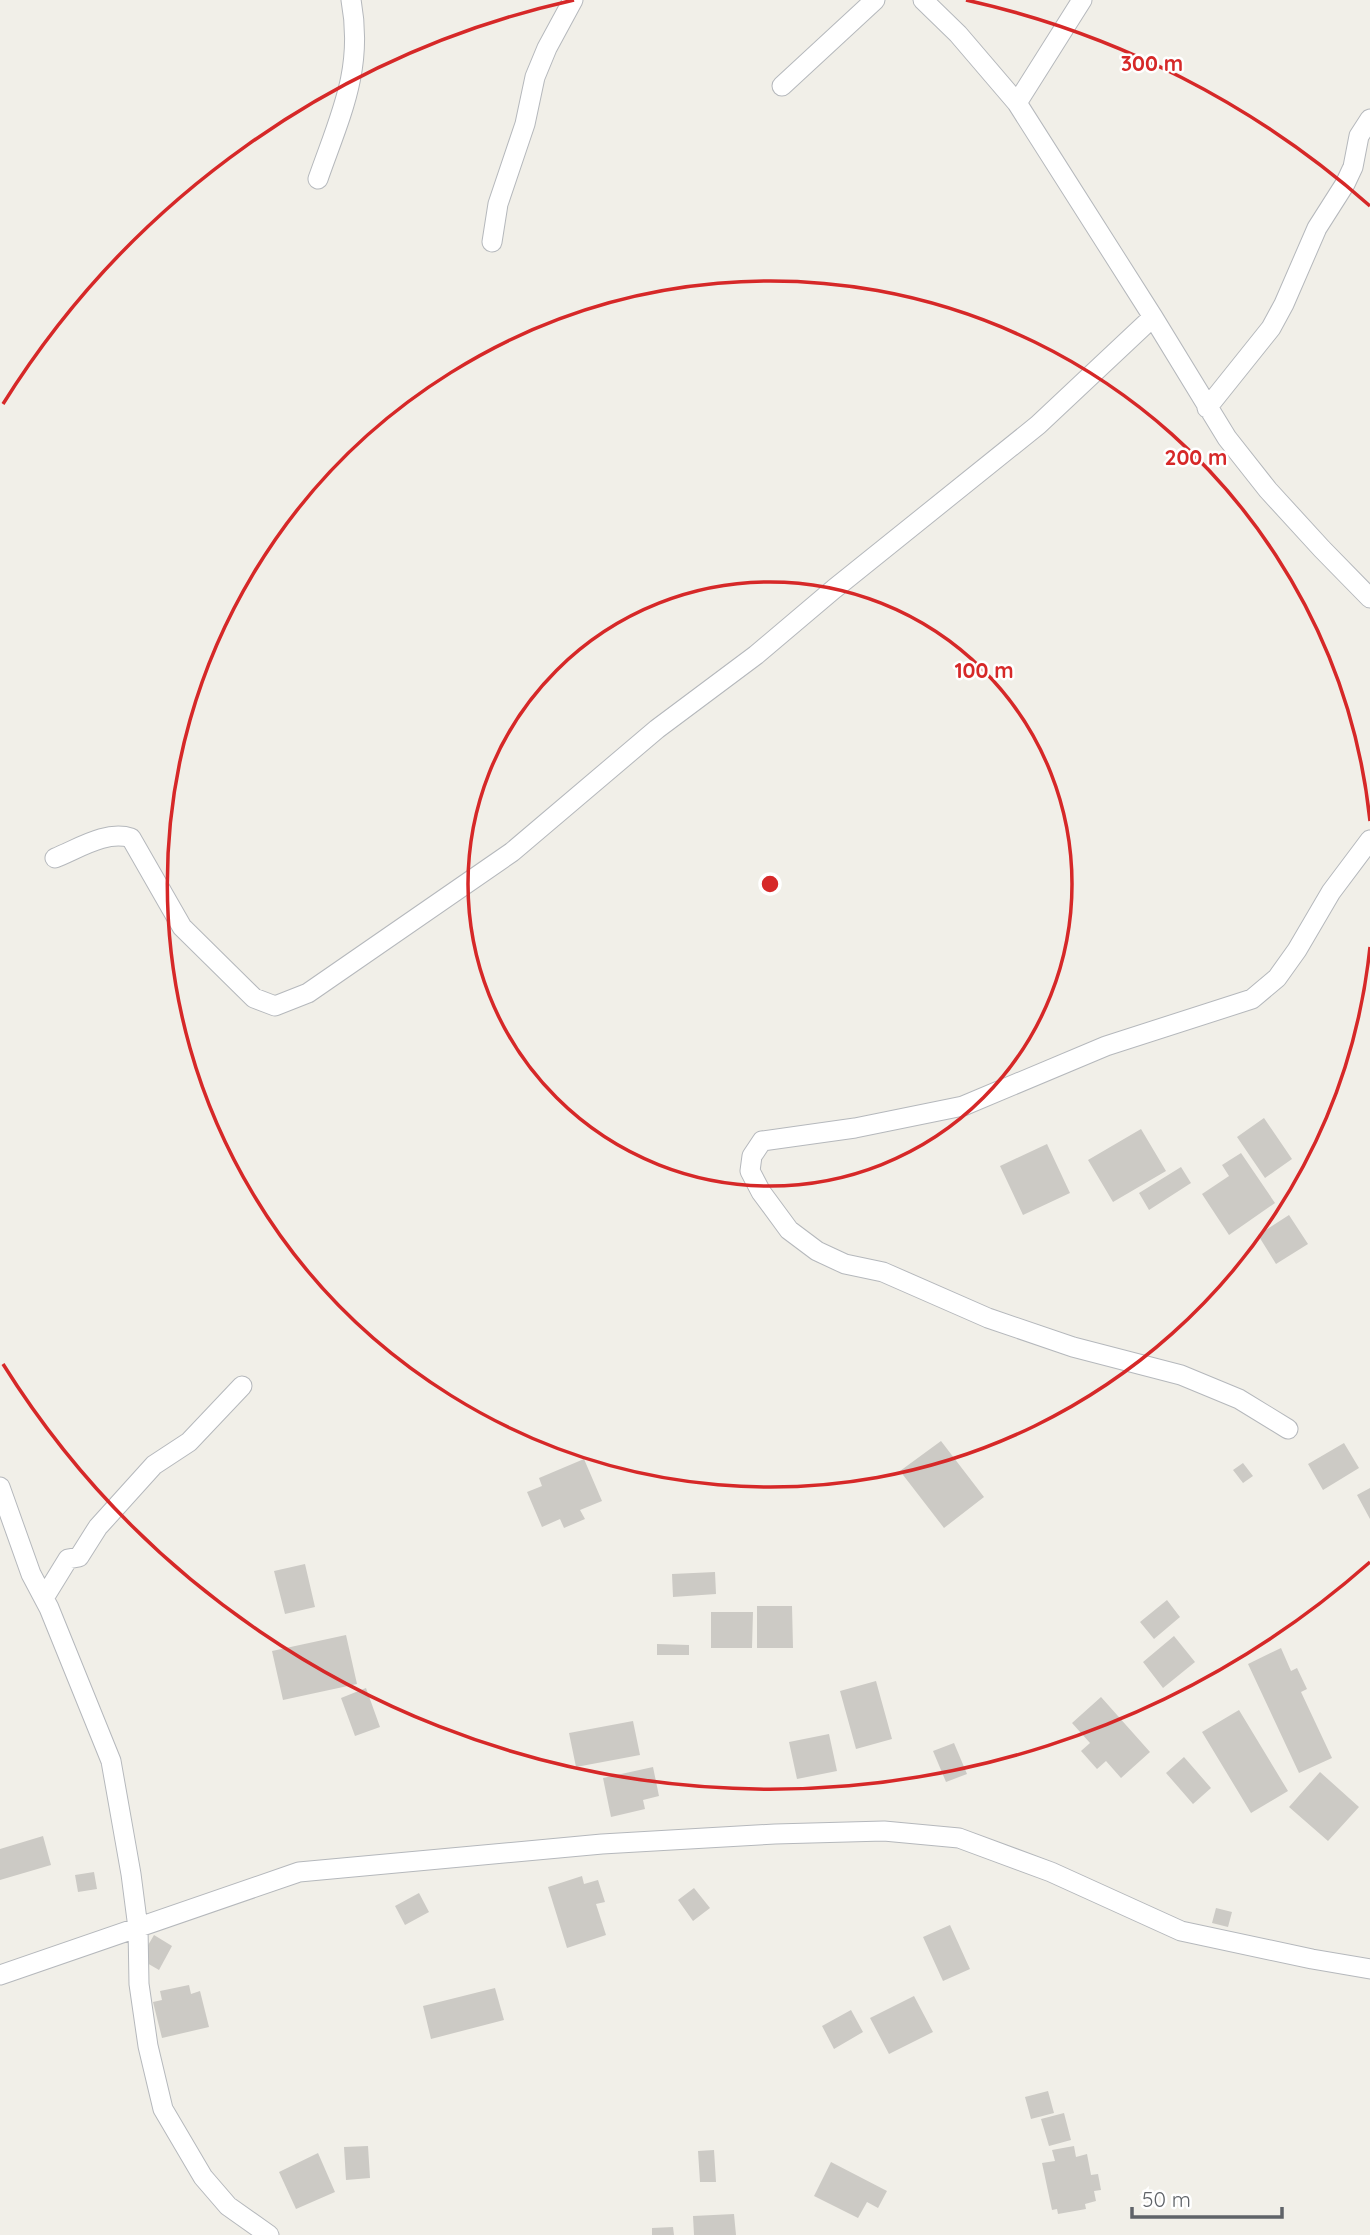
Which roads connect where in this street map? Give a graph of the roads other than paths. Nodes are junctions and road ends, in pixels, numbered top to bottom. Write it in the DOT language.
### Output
graph roads {
  1 [pos="351,0"];
  2 [pos="573,0"];
  3 [pos="875,0"];
  4 [pos="922,0"];
  5 [pos="1082,0"];
  6 [pos="782,86"];
  7 [pos="1017,103"];
  8 [pos="1370,120"];
  9 [pos="318,178"];
  10 [pos="492,242"];
  11 [pos="1153,317"];
  12 [pos="1207,408"];
  13 [pos="1370,598"];
  14 [pos="1370,840"];
  15 [pos="55,858"];
  16 [pos="242,1386"];
  17 [pos="1288,1429"];
  18 [pos="0,1487"];
  19 [pos="44,1598"];
  20 [pos="138,1928"];
  21 [pos="1370,1969"];
  22 [pos="0,1975"];
  23 [pos="269,2235"];
  1 -- 9 [label="street"];
  2 -- 10 [label="street"];
  3 -- 6 [label="street"];
  4 -- 7 [label="street"];
  5 -- 7 [label="street"];
  7 -- 11 [label="street"];
  8 -- 12 [label="street"];
  11 -- 12 [label="street"];
  11 -- 15 [label="street"];
  12 -- 13 [label="street"];
  14 -- 17 [label="street"];
  16 -- 19 [label="street"];
  18 -- 19 [label="street"];
  19 -- 20 [label="street"];
  20 -- 21 [label="street"];
  20 -- 22 [label="street"];
  20 -- 23 [label="street"];
}
